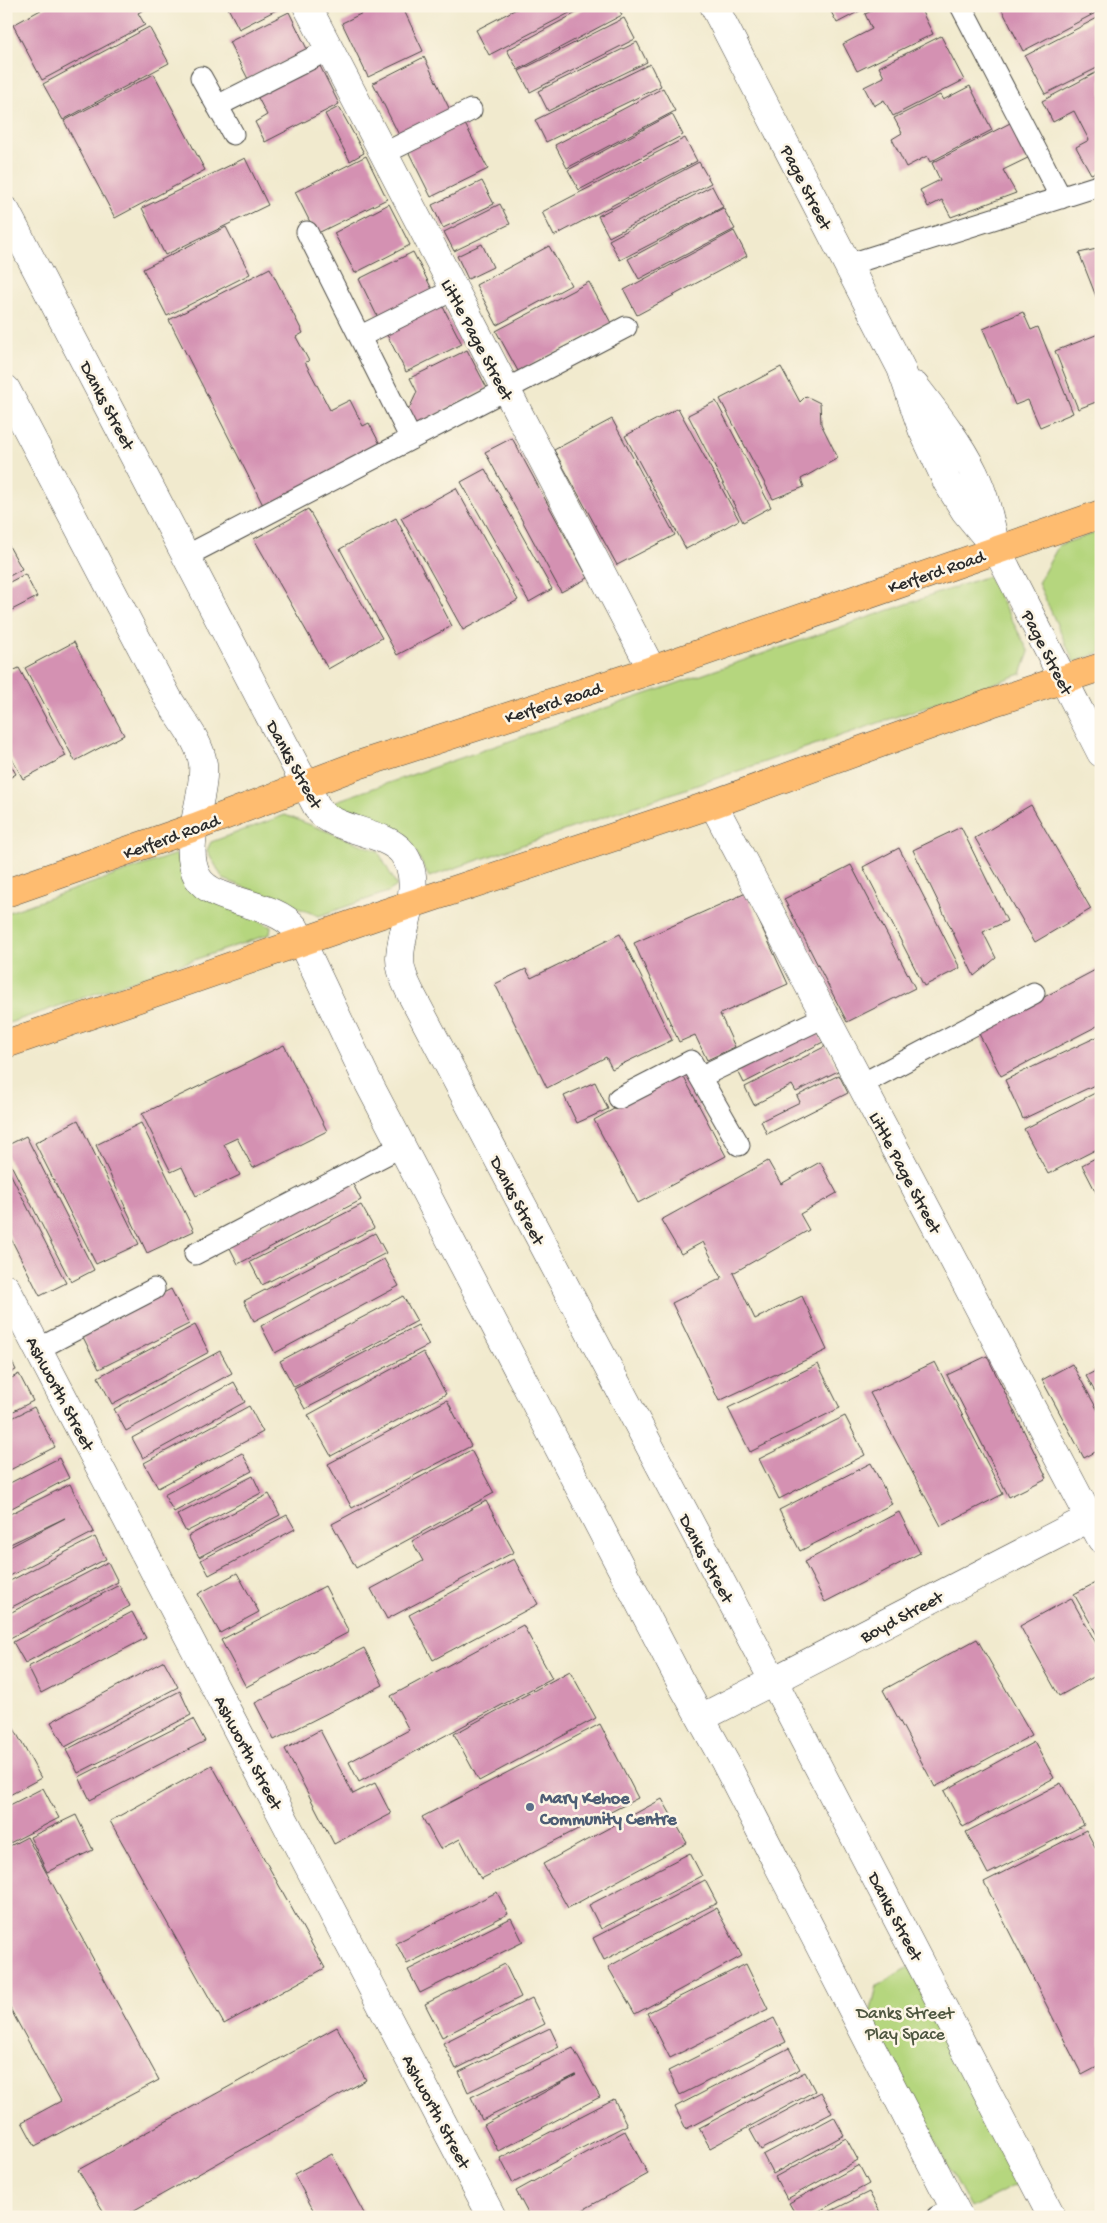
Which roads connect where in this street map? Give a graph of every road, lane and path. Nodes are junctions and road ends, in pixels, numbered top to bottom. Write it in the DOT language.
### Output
graph roads {
  1 [pos="307,6"];
  2 [pos="714,6"];
  3 [pos="961,6"];
  4 [pos="330,49"];
  5 [pos="201,76"];
  6 [pos="217,106"];
  7 [pos="471,110"];
  8 [pos="233,134"];
  9 [pos="383,154"];
  10 [pos="1101,184"];
  11 [pos="1061,198"];
  12 [pos="6,211"];
  13 [pos="307,232"];
  14 [pos="847,265"];
  15 [pos="453,290"];
  16 [pos="626,328"];
  17 [pos="360,336"];
  18 [pos="6,389"];
  19 [pos="505,389"];
  20 [pos="411,439"];
  21 [pos="1101,514"];
  22 [pos="997,550"];
  23 [pos="186,556"];
  24 [pos="1101,667"];
  25 [pos="652,670"];
  26 [pos="1062,680"];
  27 [pos="1101,753"];
  28 [pos="305,786"];
  29 [pos="713,804"];
  30 [pos="196,827"];
  31 [pos="6,892"];
  32 [pos="411,906"];
  33 [pos="301,943"];
  34 [pos="1034,993"];
  35 [pos="824,1017"];
  36 [pos="6,1044"];
  37 [pos="700,1078"];
  38 [pos="860,1085"];
  39 [pos="619,1098"];
  40 [pos="739,1145"];
  41 [pos="402,1146"];
  42 [pos="195,1254"];
  43 [pos="6,1288"];
  44 [pos="154,1289"];
  45 [pos="38,1349"];
  46 [pos="1097,1523"];
  47 [pos="773,1680"];
  48 [pos="701,1718"];
  49 [pos="950,2214"];
  50 [pos="492,2217"];
  51 [pos="1052,2217"];
  1 -- 4 [label="street, Little Page Street"];
  2 -- 14 [label="street, Page Street"];
  3 -- 11 [label="lane"];
  4 -- 6 [label="lane"];
  4 -- 9 [label="street, Little Page Street"];
  5 -- 6 [label="lane"];
  6 -- 8 [label="lane"];
  7 -- 9 [label="lane"];
  9 -- 15 [label="street, Little Page Street"];
  10 -- 11 [label="lane"];
  11 -- 14 [label="lane"];
  12 -- 23 [label="street, Danks Street"];
  13 -- 17 [label="lane"];
  14 -- 22 [label="street, Page Street"];
  15 -- 17 [label="lane"];
  15 -- 19 [label="street, Little Page Street"];
  16 -- 19 [label="lane"];
  17 -- 20 [label="lane"];
  18 -- 30 [label="street"];
  19 -- 20 [label="lane"];
  19 -- 25 [label="street, Little Page Street"];
  20 -- 23 [label="lane"];
  21 -- 22 [label="main road, Kerferd Road"];
  22 -- 25 [label="main road, Kerferd Road"];
  22 -- 26 [label="street, Page Street"];
  23 -- 28 [label="street, Danks Street"];
  24 -- 26 [label="main road"];
  25 -- 28 [label="main road, Kerferd Road"];
  26 -- 27 [label="street, Page Street"];
  26 -- 29 [label="main road"];
  28 -- 30 [label="main road, Kerferd Road"];
  28 -- 32 [label="street, Danks Street"];
  29 -- 32 [label="main road"];
  29 -- 35 [label="street, Little Page Street"];
  30 -- 31 [label="main road, Kerferd Road"];
  30 -- 33 [label="street"];
  32 -- 33 [label="main road"];
  32 -- 47 [label="street, Danks Street"];
  33 -- 36 [label="main road"];
  33 -- 41 [label="street"];
  34 -- 38 [label="lane"];
  35 -- 37 [label="lane"];
  35 -- 38 [label="street, Little Page Street"];
  37 -- 39 [label="lane"];
  37 -- 40 [label="lane"];
  38 -- 46 [label="street, Little Page Street"];
  41 -- 42 [label="lane"];
  41 -- 48 [label="street"];
  43 -- 45 [label="street, Ashworth Street"];
  44 -- 45 [label="lane"];
  45 -- 50 [label="street, Ashworth Street"];
  46 -- 47 [label="street, Boyd Street"];
  47 -- 48 [label="street, Boyd Street"];
  47 -- 51 [label="street, Danks Street"];
  48 -- 49 [label="street"];
}
